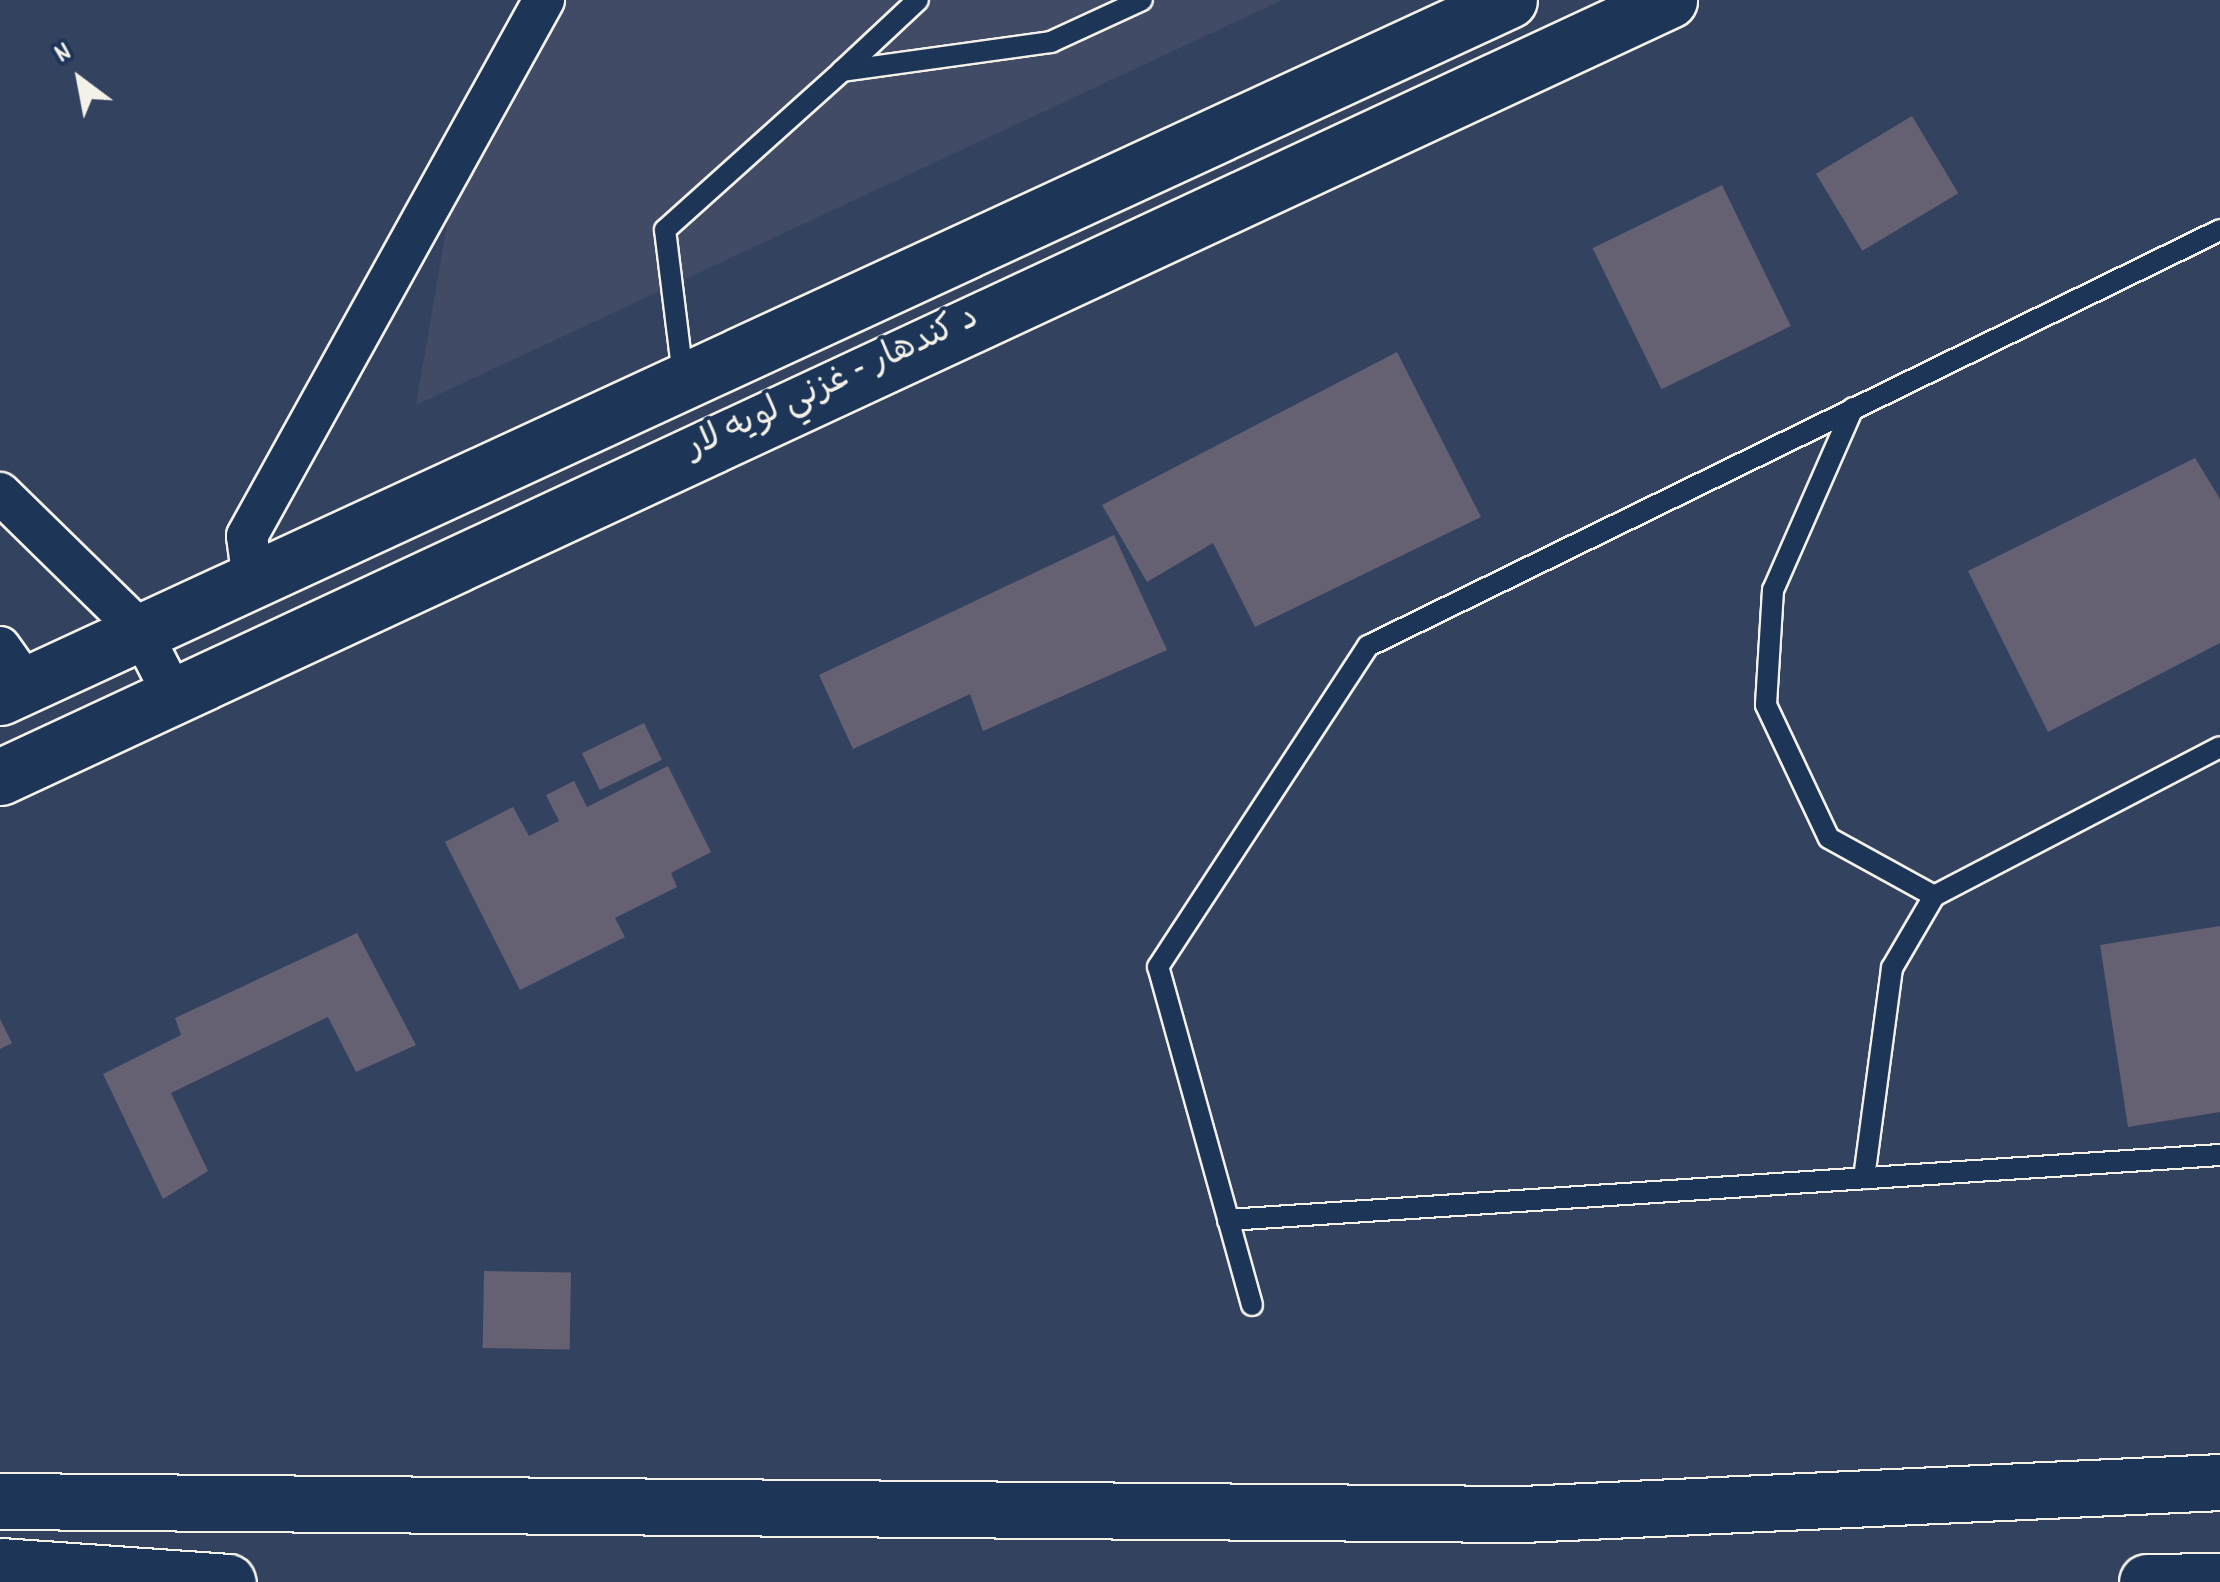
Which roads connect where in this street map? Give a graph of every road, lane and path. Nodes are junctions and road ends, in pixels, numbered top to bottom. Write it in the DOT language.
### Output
graph roads {
  1 [pos="544,0"];
  2 [pos="918,0"];
  3 [pos="1142,0"];
  4 [pos="1509,0"];
  5 [pos="1670,0"];
  6 [pos="842,72"];
  7 [pos="2220,230"];
  8 [pos="684,388"];
  9 [pos="1854,408"];
  10 [pos="0,492"];
  11 [pos="253,580"];
  12 [pos="140,630"];
  13 [pos="9,676"];
  14 [pos="175,698"];
  15 [pos="2220,747"];
  16 [pos="0,777"];
  17 [pos="1934,896"];
  18 [pos="2220,1155"];
  19 [pos="1864,1178"];
  20 [pos="1228,1220"];
  21 [pos="1252,1305"];
  22 [pos="2220,1482"];
  23 [pos="0,1501"];
  24 [pos="0,1566"];
  25 [pos="2220,1580"];
  26 [pos="227,1582"];
  27 [pos="2147,1582"];
  1 -- 11 [label="street"];
  2 -- 6 [label="lane"];
  3 -- 6 [label="lane"];
  4 -- 8 [label="main road, د کندهار - غزني لويه لار"];
  5 -- 14 [label="main road, د کندهار - غزني لويه لار"];
  6 -- 8 [label="lane"];
  7 -- 9 [label="lane"];
  8 -- 11 [label="main road, د کندهار - غزني لويه لار"];
  9 -- 17 [label="lane"];
  9 -- 20 [label="lane"];
  10 -- 12 [label="street"];
  11 -- 12 [label="main road, د کندهار - غزني لويه لار"];
  12 -- 13 [label="main road, د کندهار - غزني لويه لار"];
  12 -- 14 [label="street"];
  14 -- 16 [label="main road, د کندهار - غزني لويه لار"];
  15 -- 17 [label="lane"];
  17 -- 19 [label="lane"];
  18 -- 19 [label="lane"];
  19 -- 20 [label="lane"];
  20 -- 21 [label="lane"];
  22 -- 23 [label="main road"];
  24 -- 26 [label="main road"];
  25 -- 27 [label="main road"];
}
